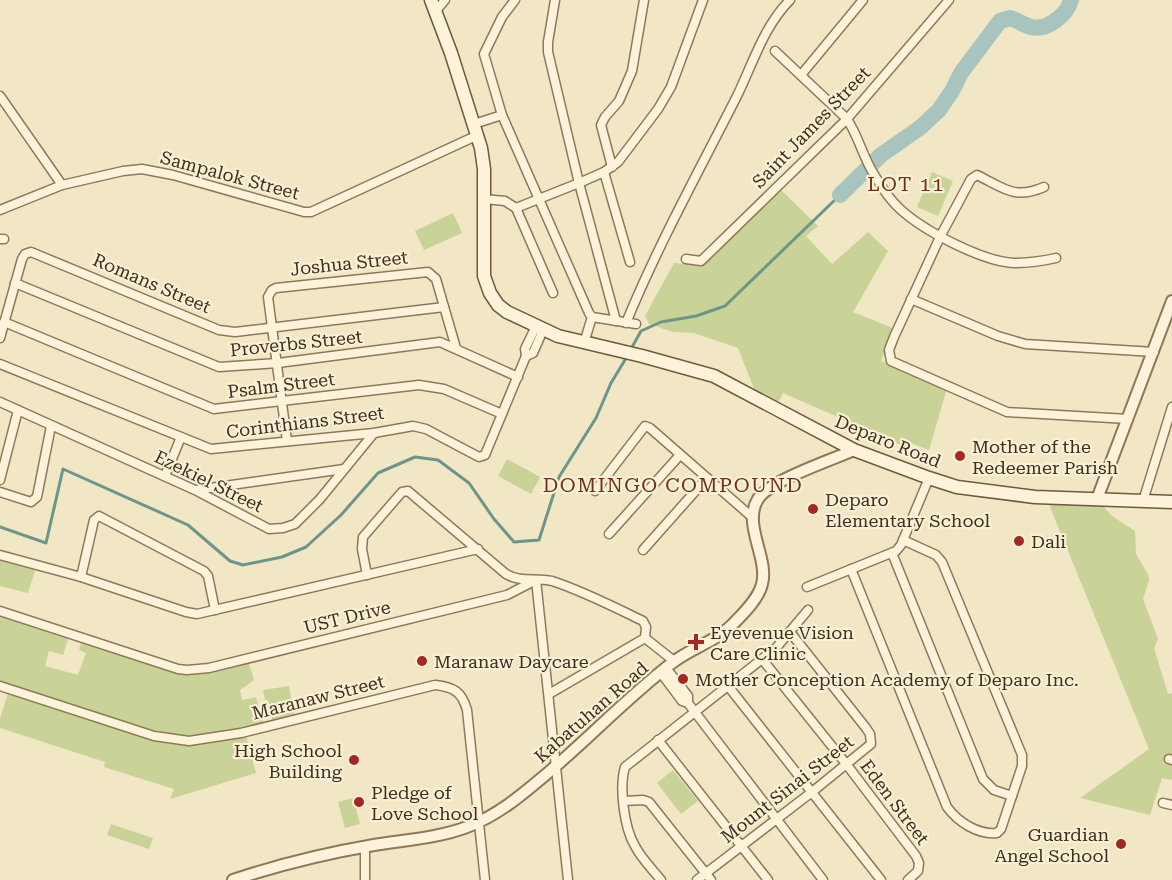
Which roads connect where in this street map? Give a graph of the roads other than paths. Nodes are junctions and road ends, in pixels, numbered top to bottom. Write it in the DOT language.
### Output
graph roads {
  1 [pos="446,0"];
  2 [pos="514,0"];
  3 [pos="555,0"];
  4 [pos="644,0"];
  5 [pos="703,0"];
  6 [pos="790,0"];
  7 [pos="863,0"];
  8 [pos="949,0"];
  9 [pos="433,6"];
  10 [pos="775,51"];
  11 [pos="801,75"];
  12 [pos="0,96"];
  13 [pos="502,115"];
  14 [pos="847,119"];
  15 [pos="476,129"];
  16 [pos="608,169"];
  17 [pos="579,183"];
  18 [pos="62,185"];
  19 [pos="1044,188"];
  20 [pos="484,199"];
  21 [pos="539,199"];
  22 [pos="516,208"];
  23 [pos="0,210"];
  24 [pos="940,237"];
  25 [pos="1056,258"];
  26 [pos="686,259"];
  27 [pos="630,262"];
  28 [pos="15,283"];
  29 [pos="553,292"];
  30 [pos="911,299"];
  31 [pos="1172,301"];
  32 [pos="444,307"];
  33 [pos="592,316"];
  34 [pos="616,321"];
  35 [pos="4,322"];
  36 [pos="274,326"];
  37 [pos="539,328"];
  38 [pos="0,338"];
  39 [pos="584,343"];
  40 [pos="456,348"];
  41 [pos="1154,352"];
  42 [pos="0,363"];
  43 [pos="278,363"];
  44 [pos="518,377"];
  45 [pos="282,401"];
  46 [pos="0,402"];
  47 [pos="1172,407"];
  48 [pos="18,410"];
  49 [pos="502,414"];
  50 [pos="1128,419"];
  51 [pos="51,426"];
  52 [pos="374,432"];
  53 [pos="181,437"];
  54 [pos="287,441"];
  55 [pos="855,450"];
  56 [pos="680,455"];
  57 [pos="344,469"];
  58 [pos="165,476"];
  59 [pos="708,478"];
  60 [pos="929,478"];
  61 [pos="0,480"];
  62 [pos="195,490"];
  63 [pos="595,491"];
  64 [pos="0,492"];
  65 [pos="1097,499"];
  66 [pos="1143,501"];
  67 [pos="1172,502"];
  68 [pos="752,517"];
  69 [pos="609,534"];
  70 [pos="903,540"];
  71 [pos="478,549"];
  72 [pos="643,550"];
  73 [pos="892,554"];
  74 [pos="0,555"];
  75 [pos="851,569"];
  76 [pos="367,575"];
  77 [pos="81,577"];
  78 [pos="536,580"];
  79 [pos="807,587"];
  80 [pos="215,610"];
  81 [pos="808,610"];
  82 [pos="0,611"];
  83 [pos="790,632"];
  84 [pos="645,638"];
  85 [pos="762,659"];
  86 [pos="667,667"];
  87 [pos="0,686"];
  88 [pos="728,686"];
  89 [pos="549,694"];
  90 [pos="694,712"];
  91 [pos="658,740"];
  92 [pos="557,765"];
  93 [pos="847,765"];
  94 [pos="812,792"];
  95 [pos="1012,796"];
  96 [pos="624,801"];
  97 [pos="777,819"];
  98 [pos="480,821"];
  99 [pos="741,846"];
  100 [pos="365,847"];
  101 [pos="708,877"];
  102 [pos="233,880"];
  103 [pos="365,880"];
  104 [pos="485,880"];
  105 [pos="568,880"];
  106 [pos="661,880"];
  107 [pos="697,880"];
  108 [pos="768,880"];
  109 [pos="823,880"];
  110 [pos="881,880"];
  111 [pos="908,880"];
  1 -- 9 [label="street"];
  2 -- 13 [label="street"];
  3 -- 17 [label="street"];
  4 -- 16 [label="street"];
  5 -- 16 [label="street"];
  6 -- 34 [label="street"];
  7 -- 11 [label="street"];
  8 -- 14 [label="street, Saint James Street"];
  9 -- 15 [label="main road, Deparo Road"];
  10 -- 11 [label="street"];
  11 -- 14 [label="street"];
  12 -- 18 [label="street"];
  13 -- 15 [label="street, Sampalok Street"];
  13 -- 21 [label="street"];
  14 -- 24 [label="street"];
  14 -- 26 [label="street, Saint James Street"];
  15 -- 18 [label="street, Sampalok Street"];
  15 -- 20 [label="main road, Deparo Road"];
  16 -- 17 [label="street"];
  16 -- 27 [label="street"];
  17 -- 21 [label="street"];
  17 -- 34 [label="street"];
  18 -- 23 [label="street, Sampalok Street"];
  19 -- 24 [label="street"];
  20 -- 22 [label="street"];
  20 -- 37 [label="main road, Deparo Road"];
  21 -- 22 [label="street"];
  21 -- 33 [label="street"];
  22 -- 29 [label="street"];
  24 -- 25 [label="street"];
  24 -- 30 [label="street"];
  28 -- 35 [label="street"];
  28 -- 36 [label="street, Romans Street"];
  28 -- 43 [label="street, Proverbs Street"];
  30 -- 41 [label="street"];
  30 -- 50 [label="street"];
  31 -- 41 [label="street"];
  32 -- 36 [label="street, Romans Street"];
  32 -- 36 [label="street, Joshua Street"];
  32 -- 40 [label="street, Joshua Street"];
  33 -- 34 [label="street"];
  33 -- 39 [label="street"];
  35 -- 38 [label="street"];
  35 -- 45 [label="street, Psalm Street"];
  36 -- 43 [label="street"];
  37 -- 39 [label="main road, Deparo Road"];
  37 -- 44 [label="street"];
  39 -- 55 [label="main road, Deparo Road"];
  40 -- 43 [label="street, Proverbs Street"];
  40 -- 44 [label="street, Proverbs Street"];
  41 -- 50 [label="street"];
  42 -- 53 [label="street, Corinthians Street"];
  43 -- 45 [label="street"];
  44 -- 49 [label="street"];
  45 -- 49 [label="street, Psalm Street"];
  45 -- 54 [label="street"];
  46 -- 48 [label="street, Ezekiel Street"];
  47 -- 66 [label="street"];
  48 -- 51 [label="street, Ezekiel Street"];
  48 -- 61 [label="street"];
  49 -- 52 [label="street, Corinthians Street"];
  50 -- 65 [label="street"];
  51 -- 58 [label="street, Ezekiel Street"];
  51 -- 64 [label="street"];
  52 -- 54 [label="street, Corinthians Street"];
  52 -- 57 [label="street, Ezekiel Street"];
  53 -- 54 [label="street, Corinthians Street"];
  53 -- 58 [label="street"];
  55 -- 60 [label="main road, Deparo Road"];
  55 -- 68 [label="street"];
  56 -- 59 [label="street"];
  56 -- 63 [label="street"];
  56 -- 69 [label="street"];
  57 -- 62 [label="street"];
  57 -- 62 [label="street, Ezekiel Street"];
  58 -- 62 [label="street, Ezekiel Street"];
  59 -- 68 [label="street"];
  59 -- 72 [label="street"];
  60 -- 65 [label="main road, Deparo Road"];
  60 -- 70 [label="street"];
  65 -- 66 [label="main road, Deparo Road"];
  66 -- 67 [label="main road, Deparo Road"];
  68 -- 86 [label="street, Kabatuhan Road"];
  70 -- 73 [label="street"];
  70 -- 95 [label="street"];
  71 -- 76 [label="street, UST Drive"];
  71 -- 76 [label="street"];
  71 -- 78 [label="street"];
  73 -- 75 [label="street"];
  73 -- 95 [label="street"];
  74 -- 77 [label="street, UST Drive"];
  75 -- 79 [label="street"];
  75 -- 95 [label="street"];
  76 -- 80 [label="street, UST Drive"];
  77 -- 80 [label="street, UST Drive"];
  77 -- 80 [label="street"];
  78 -- 82 [label="street, UST Drive"];
  78 -- 84 [label="street"];
  78 -- 89 [label="street"];
  81 -- 83 [label="street"];
  83 -- 85 [label="street"];
  83 -- 93 [label="street, Mount Sinai Street"];
  84 -- 86 [label="street"];
  84 -- 89 [label="street"];
  85 -- 88 [label="street"];
  85 -- 93 [label="street, Eden Street"];
  86 -- 90 [label="street"];
  86 -- 92 [label="street, Kabatuhan Road"];
  87 -- 98 [label="street, Maranaw Street"];
  88 -- 90 [label="street"];
  88 -- 94 [label="street"];
  89 -- 92 [label="street"];
  90 -- 91 [label="street"];
  90 -- 97 [label="street"];
  91 -- 96 [label="street"];
  91 -- 99 [label="street"];
  92 -- 98 [label="street, Kabatuhan Road"];
  92 -- 105 [label="street"];
  93 -- 94 [label="street, Mount Sinai Street"];
  93 -- 111 [label="street, Eden Street"];
  94 -- 97 [label="street, Mount Sinai Street"];
  94 -- 110 [label="street"];
  96 -- 101 [label="street"];
  96 -- 106 [label="street"];
  97 -- 99 [label="street, Mount Sinai Street"];
  97 -- 109 [label="street"];
  98 -- 100 [label="street, Kabatuhan Road"];
  98 -- 104 [label="street, Maranaw Street"];
  99 -- 101 [label="street, Mount Sinai Street"];
  99 -- 108 [label="street"];
  100 -- 102 [label="street, Kabatuhan Road"];
  100 -- 103 [label="street"];
  101 -- 107 [label="street, Mount Sinai Street"];
}
